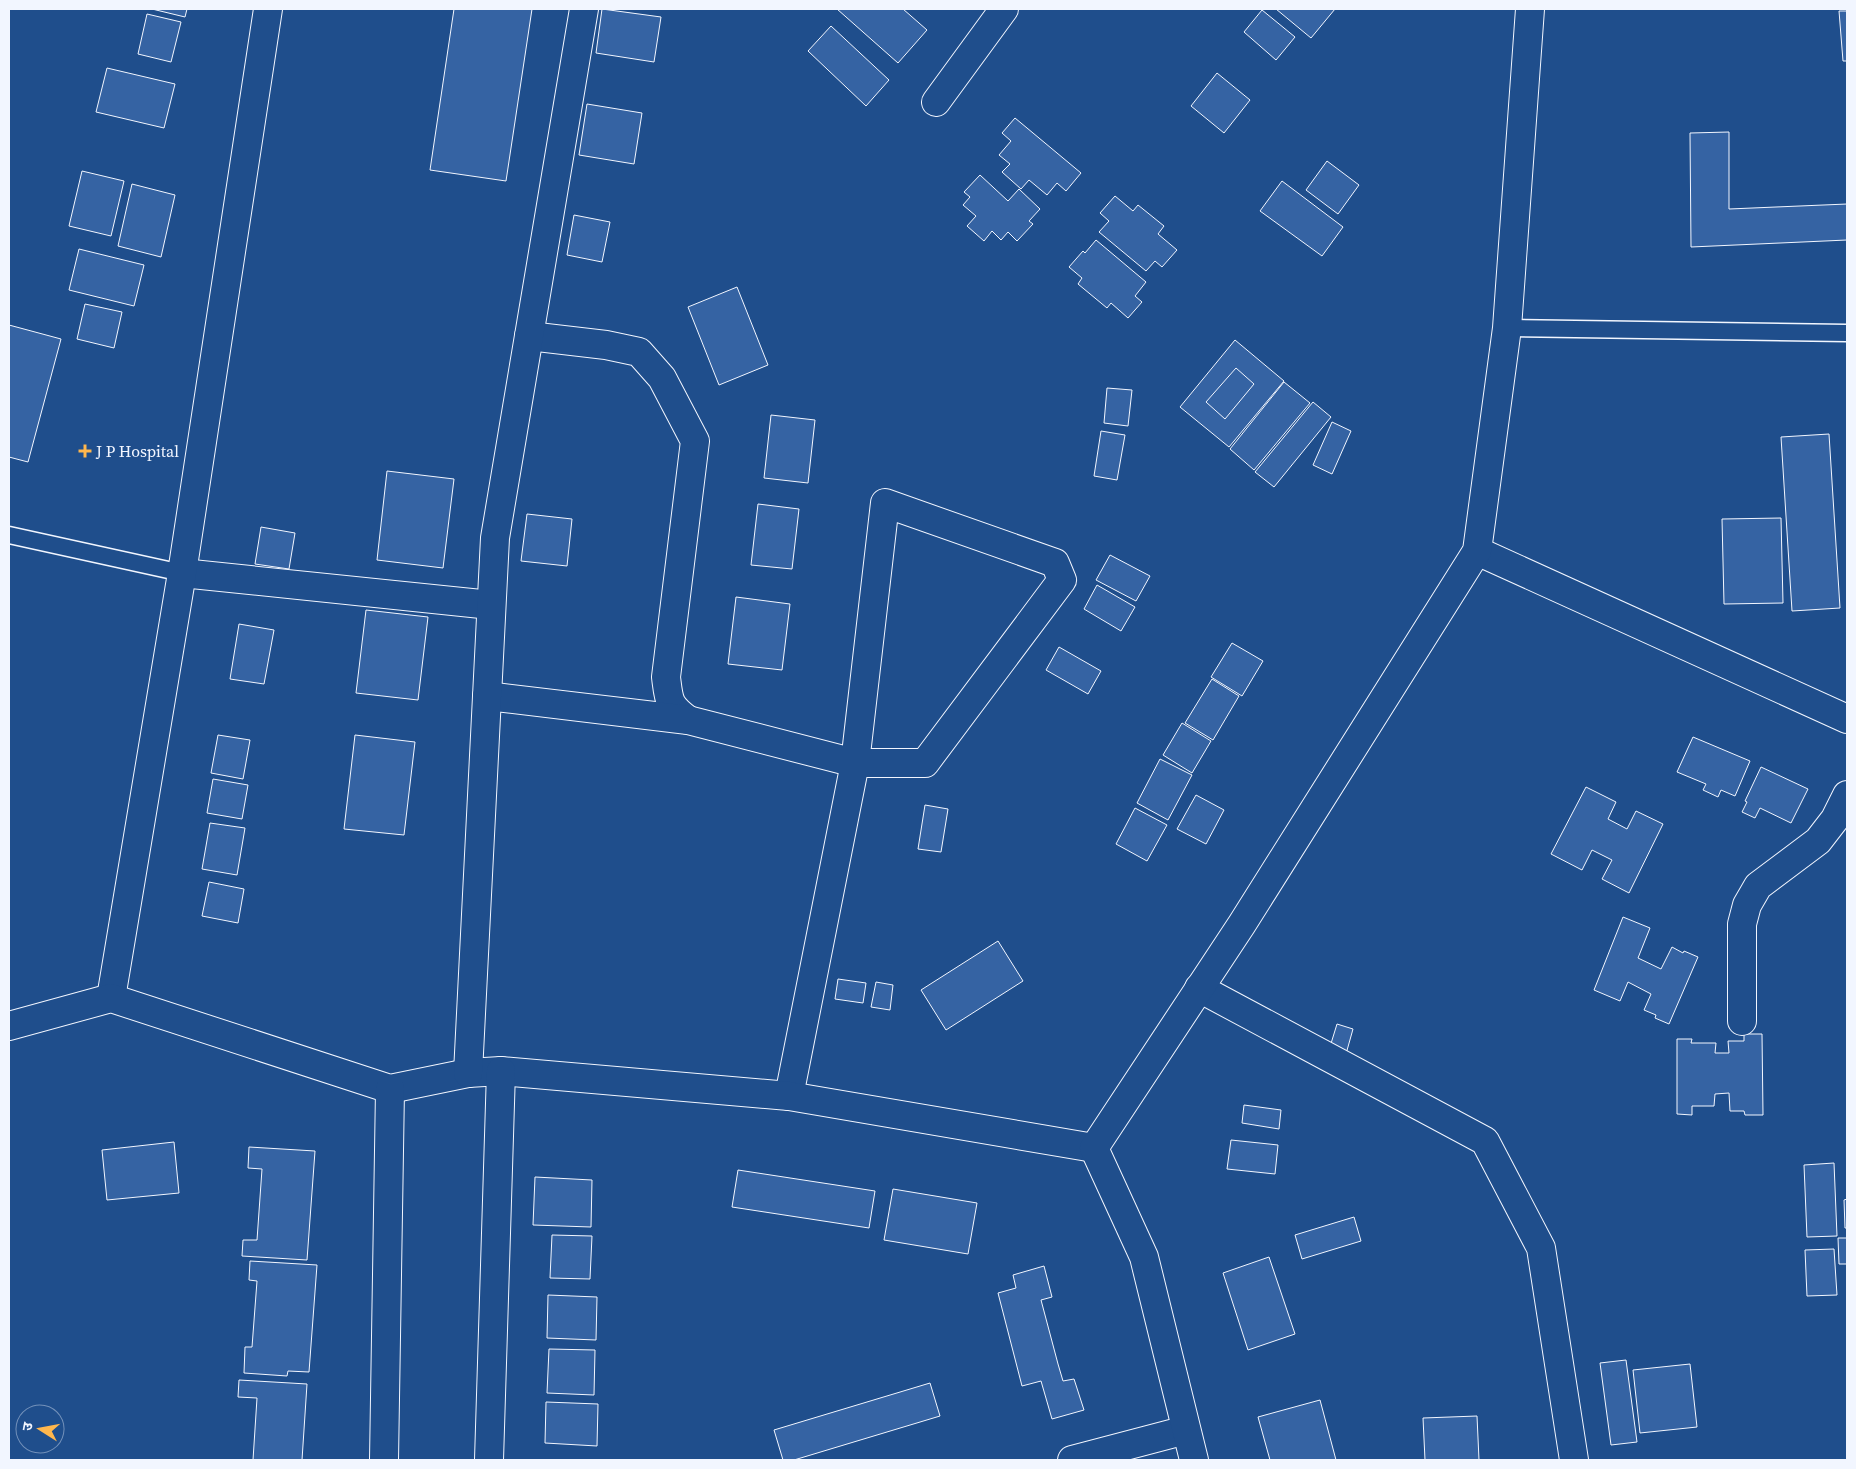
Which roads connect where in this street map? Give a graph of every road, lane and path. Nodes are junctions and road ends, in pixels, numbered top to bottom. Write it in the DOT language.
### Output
graph roads {
  1 [pos="268,9"];
  2 [pos="584,9"];
  3 [pos="1004,9"];
  4 [pos="1530,9"];
  5 [pos="936,102"];
  6 [pos="1508,328"];
  7 [pos="1847,333"];
  8 [pos="529,336"];
  9 [pos="9,535"];
  10 [pos="1477,551"];
  11 [pos="182,573"];
  12 [pos="491,605"];
  13 [pos="487,696"];
  14 [pos="1847,719"];
  15 [pos="688,720"];
  16 [pos="855,763"];
  17 [pos="1847,795"];
  18 [pos="1200,988"];
  19 [pos="110,998"];
  20 [pos="1742,1021"];
  21 [pos="9,1026"];
  22 [pos="501,1071"];
  23 [pos="468,1073"];
  24 [pos="390,1089"];
  25 [pos="789,1096"];
  26 [pos="1094,1148"];
  27 [pos="1186,1430"];
  28 [pos="384,1460"];
  29 [pos="489,1460"];
  30 [pos="1072,1460"];
  31 [pos="1194,1460"];
  32 [pos="1574,1460"];
  1 -- 11 [label="street"];
  2 -- 8 [label="street"];
  3 -- 5 [label="street"];
  4 -- 6 [label="street"];
  6 -- 7 [label="lane"];
  6 -- 10 [label="street"];
  8 -- 12 [label="street"];
  8 -- 15 [label="street"];
  9 -- 11 [label="lane"];
  10 -- 14 [label="street"];
  10 -- 18 [label="street"];
  11 -- 12 [label="street"];
  11 -- 19 [label="street"];
  12 -- 13 [label="street"];
  13 -- 15 [label="street"];
  13 -- 23 [label="street"];
  15 -- 16 [label="street"];
  16 -- 16 [label="street"];
  16 -- 25 [label="street"];
  17 -- 20 [label="street"];
  18 -- 26 [label="street"];
  18 -- 32 [label="street"];
  19 -- 21 [label="street"];
  19 -- 24 [label="street"];
  22 -- 23 [label="street"];
  22 -- 25 [label="street"];
  22 -- 29 [label="street"];
  23 -- 24 [label="street"];
  24 -- 28 [label="street"];
  25 -- 26 [label="street"];
  26 -- 27 [label="street"];
  27 -- 30 [label="street"];
  27 -- 31 [label="street"];
}
